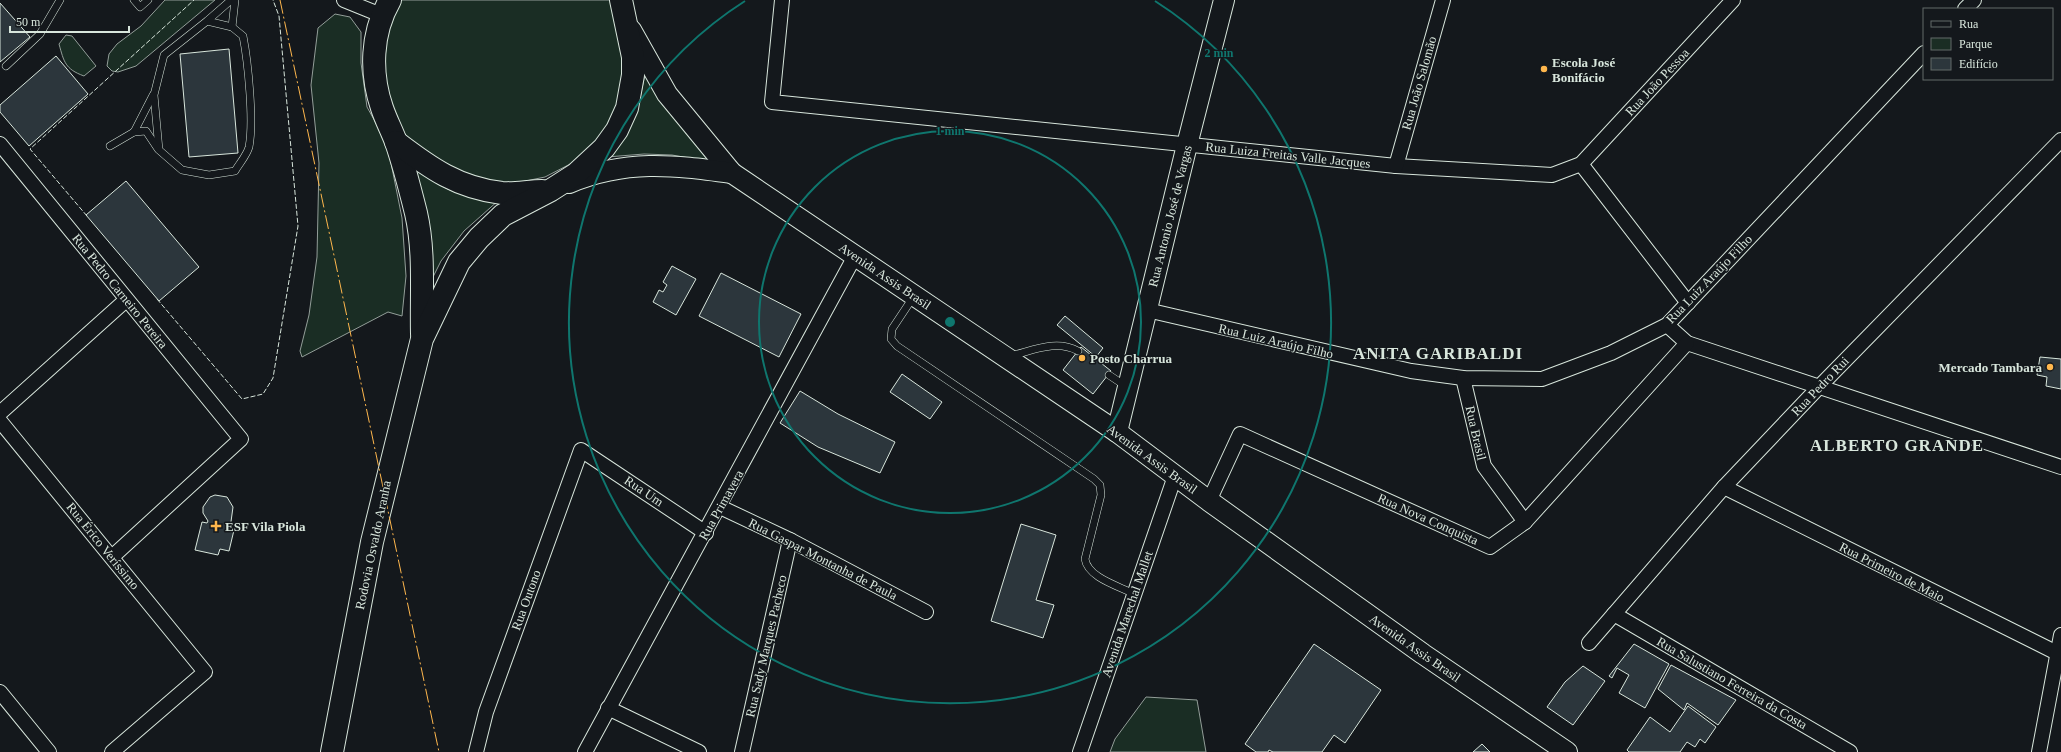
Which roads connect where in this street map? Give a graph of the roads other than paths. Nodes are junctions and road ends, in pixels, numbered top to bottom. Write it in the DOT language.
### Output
graph roads {
  1 [pos="60,0"];
  2 [pos="134,0"];
  3 [pos="148,0"];
  4 [pos="231,0"];
  5 [pos="235,0"];
  6 [pos="344,0"];
  7 [pos="614,0"];
  8 [pos="782,0"];
  9 [pos="1224,0"];
  10 [pos="1442,0"];
  11 [pos="1734,0"];
  12 [pos="1974,0"];
  13 [pos="386,7"];
  14 [pos="1966,8"];
  15 [pos="623,10"];
  16 [pos="207,21"];
  17 [pos="232,27"];
  18 [pos="1923,54"];
  19 [pos="6,66"];
  20 [pos="154,95"];
  21 [pos="134,132"];
  22 [pos="2061,140"];
  23 [pos="396,142"];
  24 [pos="0,144"];
  25 [pos="1187,145"];
  26 [pos="110,146"];
  27 [pos="159,150"];
  28 [pos="1581,164"];
  29 [pos="1396,166"];
  30 [pos="732,173"];
  31 [pos="551,190"];
  32 [pos="855,256"];
  33 [pos="914,296"];
  34 [pos="126,300"];
  35 [pos="1688,303"];
  36 [pos="1147,310"];
  37 [pos="1667,325"];
  38 [pos="422,339"];
  39 [pos="1687,343"];
  40 [pos="1078,351"];
  41 [pos="1006,358"];
  42 [pos="1109,374"];
  43 [pos="1464,378"];
  44 [pos="1819,387"];
  45 [pos="1128,388"];
  46 [pos="0,413"];
  47 [pos="0,421"];
  48 [pos="1117,432"];
  49 [pos="581,450"];
  50 [pos="2061,467"];
  51 [pos="1175,476"];
  52 [pos="1724,487"];
  53 [pos="1209,501"];
  54 [pos="720,507"];
  55 [pos="1525,522"];
  56 [pos="706,533"];
  57 [pos="790,540"];
  58 [pos="112,557"];
  59 [pos="1134,594"];
  60 [pos="926,612"];
  61 [pos="1614,614"];
  62 [pos="2061,635"];
  63 [pos="1589,643"];
  64 [pos="2059,655"];
  65 [pos="0,692"];
  66 [pos="608,708"];
  67 [pos="49,752"];
  68 [pos="112,752"];
  69 [pos="332,752"];
  70 [pos="476,752"];
  71 [pos="585,752"];
  72 [pos="699,752"];
  73 [pos="742,752"];
  74 [pos="1080,752"];
  75 [pos="1568,752"];
  76 [pos="1850,752"];
  77 [pos="2039,752"];
  1 -- 19 [label="lane"];
  2 -- 3 [label="lane"];
  4 -- 16 [label="lane"];
  5 -- 17 [label="lane"];
  6 -- 13 [label="street"];
  7 -- 15 [label="highway"];
  8 -- 25 [label="street, Rua Luiza Freitas Valle Jacques"];
  9 -- 25 [label="main road, Rua Antonio José de Vargas"];
  10 -- 29 [label="street, Rua João Salomão"];
  11 -- 28 [label="street, Rua João Pessoa"];
  12 -- 14 [label="street"];
  13 -- 23 [label="highway"];
  15 -- 30 [label="main road, Avenida Assis Brasil"];
  15 -- 31 [label="highway"];
  16 -- 17 [label="lane"];
  16 -- 20 [label="lane"];
  17 -- 27 [label="lane"];
  18 -- 35 [label="street, Rua Luiz Araújo Filho"];
  20 -- 21 [label="lane"];
  20 -- 27 [label="lane"];
  21 -- 26 [label="lane"];
  21 -- 27 [label="lane"];
  22 -- 44 [label="street, Rua Pedro Rui"];
  23 -- 31 [label="highway"];
  23 -- 38 [label="highway"];
  24 -- 34 [label="street, Rua Pedro Carneiro Pereira"];
  25 -- 29 [label="street, Rua Luiza Freitas Valle Jacques"];
  25 -- 36 [label="main road, Rua Antonio José de Vargas"];
  28 -- 29 [label="street, Rua Luiza Freitas Valle Jacques"];
  28 -- 35 [label="street"];
  30 -- 31 [label="main road, Avenida Assis Brasil"];
  30 -- 32 [label="main road, Avenida Assis Brasil"];
  31 -- 38 [label="highway"];
  32 -- 33 [label="main road, Avenida Assis Brasil"];
  32 -- 54 [label="street, Rua Primavera"];
  33 -- 41 [label="main road, Avenida Assis Brasil"];
  33 -- 59 [label="lane"];
  34 -- 46 [label="street"];
  34 -- 58 [label="street, Rua Pedro Carneiro Pereira"];
  35 -- 37 [label="street, Rua Luiz Araújo Filho"];
  36 -- 43 [label="street, Rua Luiz Araújo Filho"];
  36 -- 45 [label="main road, Rua Antonio José de Vargas"];
  37 -- 39 [label="street"];
  37 -- 43 [label="street, Rua Luiz Araújo Filho"];
  38 -- 69 [label="highway, Rodovia Osvaldo Aranha"];
  39 -- 44 [label="street"];
  39 -- 55 [label="street, Rua Nova Conquista"];
  40 -- 41 [label="lane"];
  41 -- 48 [label="main road, Avenida Assis Brasil"];
  42 -- 45 [label="lane"];
  43 -- 55 [label="street, Rua Brasil"];
  44 -- 50 [label="street"];
  44 -- 52 [label="street, Rua Pedro Rui"];
  45 -- 48 [label="main road, Rua Antonio José de Vargas"];
  47 -- 58 [label="street, Rua Érico Veríssimo"];
  48 -- 51 [label="main road, Avenida Assis Brasil"];
  49 -- 56 [label="street, Rua Um"];
  49 -- 70 [label="street, Rua Outono"];
  51 -- 53 [label="main road, Avenida Assis Brasil"];
  51 -- 59 [label="street, Avenida Marechal Mallet"];
  52 -- 61 [label="street, Rua Pedro Rui"];
  52 -- 64 [label="street, Rua Primeiro de Maio"];
  53 -- 55 [label="street, Rua Nova Conquista"];
  53 -- 75 [label="main road, Avenida Assis Brasil"];
  54 -- 56 [label="street, Rua Primavera"];
  54 -- 57 [label="street, Rua Gaspar Montanha de Paula"];
  56 -- 66 [label="street, Rua Primavera"];
  57 -- 60 [label="street, Rua Gaspar Montanha de Paula"];
  57 -- 73 [label="street, Rua Sady Marques Pacheco"];
  58 -- 68 [label="street, Rua Érico Veríssimo"];
  59 -- 74 [label="street, Avenida Marechal Mallet"];
  61 -- 63 [label="street, Rua Pedro Rui"];
  61 -- 76 [label="street, Rua Salustiano Ferreira da Costa"];
  62 -- 64 [label="street"];
  64 -- 77 [label="street"];
  65 -- 67 [label="street"];
  66 -- 71 [label="street, Rua Primavera"];
  66 -- 72 [label="street"];
}
